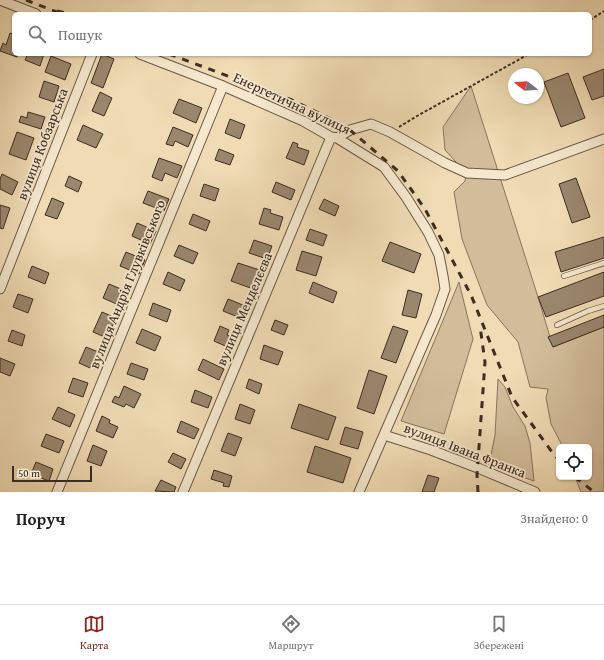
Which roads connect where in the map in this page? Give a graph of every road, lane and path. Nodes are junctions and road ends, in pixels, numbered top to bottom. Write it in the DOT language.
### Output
graph roads {
  1 [pos="0,0"];
  2 [pos="604,11"];
  3 [pos="31,12"];
  4 [pos="592,19"];
  5 [pos="91,56"];
  6 [pos="145,56"];
  7 [pos="525,56"];
  8 [pos="223,86"];
  9 [pos="390,132"];
  10 [pos="334,137"];
  11 [pos="604,139"];
  12 [pos="604,264"];
  13 [pos="564,276"];
  14 [pos="0,288"];
  15 [pos="604,306"];
  16 [pos="557,325"];
  17 [pos="384,435"];
  18 [pos="57,492"];
  19 [pos="183,492"];
  20 [pos="360,492"];
  21 [pos="535,492"];
  1 -- 3 [label="street"];
  2 -- 4 [label="path"];
  5 -- 14 [label="street, вулиця Кобзарська"];
  6 -- 8 [label="street, Енергетична вулиця"];
  7 -- 9 [label="path"];
  8 -- 10 [label="street, Енергетична вулиця"];
  8 -- 18 [label="street, вулиця Андрія Глувківського"];
  9 -- 10 [label="street"];
  9 -- 11 [label="street"];
  10 -- 17 [label="street, Енергетична вулиця"];
  10 -- 19 [label="street, вулиця Менделєєва"];
  12 -- 13 [label="lane"];
  15 -- 16 [label="lane"];
  17 -- 20 [label="street, Енергетична вулиця"];
  17 -- 21 [label="street, вулиця Івана Франка"];
}
